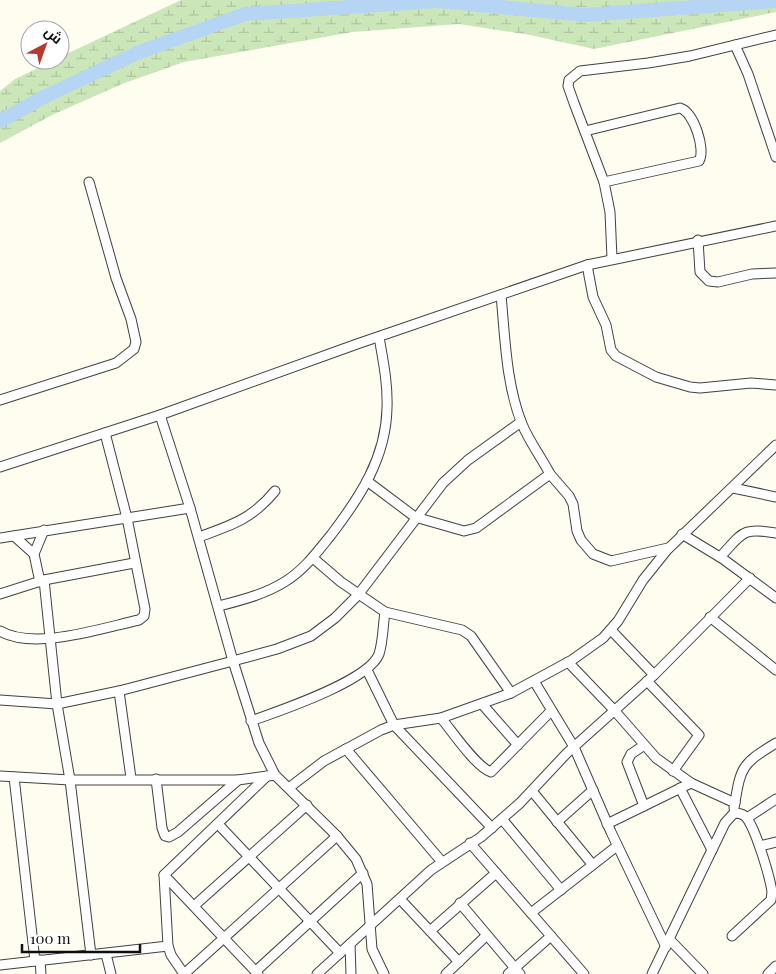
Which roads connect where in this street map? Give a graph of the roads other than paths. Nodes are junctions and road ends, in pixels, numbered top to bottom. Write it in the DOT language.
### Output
graph roads {
  1 [pos="776,35"];
  2 [pos="736,46"];
  3 [pos="584,131"];
  4 [pos="776,157"];
  5 [pos="89,182"];
  6 [pos="604,182"];
  7 [pos="776,226"];
  8 [pos="698,240"];
  9 [pos="612,258"];
  10 [pos="587,265"];
  11 [pos="776,274"];
  12 [pos="501,295"];
  13 [pos="379,337"];
  14 [pos="776,385"];
  15 [pos="0,400"];
  16 [pos="160,415"];
  17 [pos="521,422"];
  18 [pos="104,433"];
  19 [pos="776,445"];
  20 [pos="0,467"];
  21 [pos="550,474"];
  22 [pos="367,481"];
  23 [pos="733,488"];
  24 [pos="275,491"];
  25 [pos="776,497"];
  26 [pos="190,508"];
  27 [pos="415,517"];
  28 [pos="127,518"];
  29 [pos="44,530"];
  30 [pos="776,533"];
  31 [pos="682,534"];
  32 [pos="14,536"];
  33 [pos="199,537"];
  34 [pos="0,538"];
  35 [pos="669,548"];
  36 [pos="34,554"];
  37 [pos="720,557"];
  38 [pos="313,558"];
  39 [pos="134,563"];
  40 [pos="750,578"];
  41 [pos="42,581"];
  42 [pos="0,594"];
  43 [pos="358,595"];
  44 [pos="776,598"];
  45 [pos="218,606"];
  46 [pos="384,612"];
  47 [pos="710,617"];
  48 [pos="611,630"];
  49 [pos="0,631"];
  50 [pos="49,638"];
  51 [pos="232,661"];
  52 [pos="568,662"];
  53 [pos="367,670"];
  54 [pos="776,670"];
  55 [pos="654,675"];
  56 [pos="534,681"];
  57 [pos="647,681"];
  58 [pos="119,691"];
  59 [pos="511,693"];
  60 [pos="0,700"];
  61 [pos="56,704"];
  62 [pos="482,704"];
  63 [pos="614,710"];
  64 [pos="552,711"];
  65 [pos="441,718"];
  66 [pos="252,721"];
  67 [pos="394,725"];
  68 [pos="776,743"];
  69 [pos="518,745"];
  70 [pos="643,746"];
  71 [pos="574,747"];
  72 [pos="346,749"];
  73 [pos="673,771"];
  74 [pos="271,775"];
  75 [pos="0,776"];
  76 [pos="14,777"];
  77 [pos="131,778"];
  78 [pos="156,779"];
  79 [pos="70,780"];
  80 [pos="238,780"];
  81 [pos="691,783"];
  82 [pos="290,787"];
  83 [pos="680,788"];
  84 [pos="593,790"];
  85 [pos="532,792"];
  86 [pos="776,799"];
  87 [pos="307,805"];
  88 [pos="644,806"];
  89 [pos="734,808"];
  90 [pos="747,818"];
  91 [pos="502,819"];
  92 [pos="557,822"];
  93 [pos="218,824"];
  94 [pos="607,824"];
  95 [pos="492,828"];
  96 [pos="337,836"];
  97 [pos="776,842"];
  98 [pos="470,843"];
  99 [pos="618,846"];
  100 [pos="760,846"];
  101 [pos="712,850"];
  102 [pos="249,856"];
  103 [pos="442,862"];
  104 [pos="592,864"];
  105 [pos="364,873"];
  106 [pos="496,873"];
  107 [pos="164,875"];
  108 [pos="774,888"];
  109 [pos="279,889"];
  110 [pos="561,890"];
  111 [pos="400,898"];
  112 [pos="460,903"];
  113 [pos="194,906"];
  114 [pos="531,913"];
  115 [pos="308,921"];
  116 [pos="371,925"];
  117 [pos="430,930"];
  118 [pos="487,935"];
  119 [pos="551,936"];
  120 [pos="732,936"];
  121 [pos="224,939"];
  122 [pos="668,943"];
  123 [pos="350,944"];
  124 [pos="168,946"];
  125 [pos="340,953"];
  126 [pos="106,954"];
  127 [pos="91,955"];
  128 [pos="37,960"];
  129 [pos="458,962"];
  130 [pos="0,965"];
  131 [pos="776,966"];
  132 [pos="257,972"];
  133 [pos="514,972"];
  134 [pos="41,974"];
  135 [pos="111,974"];
  136 [pos="184,974"];
  137 [pos="318,974"];
  138 [pos="352,974"];
  139 [pos="384,974"];
  140 [pos="446,974"];
  141 [pos="584,974"];
  142 [pos="652,974"];
  143 [pos="703,974"];
  144 [pos="768,974"];
  1 -- 2 [label="street"];
  2 -- 3 [label="street"];
  2 -- 4 [label="street"];
  3 -- 6 [label="street"];
  3 -- 6 [label="street"];
  5 -- 15 [label="street"];
  6 -- 9 [label="street"];
  7 -- 8 [label="street"];
  8 -- 9 [label="street"];
  8 -- 11 [label="street"];
  9 -- 10 [label="street"];
  10 -- 12 [label="street"];
  10 -- 14 [label="street"];
  12 -- 13 [label="street"];
  12 -- 17 [label="street"];
  13 -- 16 [label="street"];
  13 -- 22 [label="street"];
  16 -- 18 [label="street"];
  16 -- 26 [label="street"];
  17 -- 21 [label="street"];
  17 -- 27 [label="street"];
  18 -- 20 [label="street"];
  18 -- 28 [label="street"];
  19 -- 23 [label="street"];
  21 -- 27 [label="street"];
  21 -- 35 [label="street"];
  22 -- 27 [label="street"];
  22 -- 38 [label="street"];
  23 -- 25 [label="street"];
  23 -- 31 [label="street"];
  24 -- 33 [label="street"];
  26 -- 28 [label="street"];
  26 -- 33 [label="street"];
  27 -- 43 [label="street"];
  28 -- 29 [label="street"];
  28 -- 39 [label="street"];
  29 -- 32 [label="street"];
  29 -- 36 [label="street"];
  30 -- 37 [label="street"];
  31 -- 35 [label="street"];
  31 -- 37 [label="street"];
  32 -- 34 [label="street"];
  32 -- 36 [label="street"];
  33 -- 45 [label="street"];
  35 -- 48 [label="street"];
  36 -- 41 [label="street"];
  37 -- 40 [label="street"];
  38 -- 43 [label="street"];
  38 -- 45 [label="street"];
  39 -- 41 [label="street"];
  39 -- 50 [label="street"];
  40 -- 44 [label="street"];
  40 -- 47 [label="street"];
  41 -- 42 [label="street"];
  41 -- 50 [label="street"];
  43 -- 46 [label="street"];
  43 -- 51 [label="street"];
  45 -- 51 [label="street"];
  46 -- 53 [label="street"];
  46 -- 59 [label="street"];
  47 -- 54 [label="street"];
  47 -- 55 [label="street"];
  48 -- 52 [label="street"];
  48 -- 55 [label="street"];
  49 -- 50 [label="street"];
  50 -- 61 [label="street"];
  51 -- 58 [label="street"];
  51 -- 66 [label="street"];
  52 -- 56 [label="street"];
  52 -- 63 [label="street"];
  53 -- 66 [label="street"];
  53 -- 67 [label="street"];
  55 -- 57 [label="street"];
  56 -- 59 [label="street"];
  56 -- 64 [label="street"];
  57 -- 63 [label="street"];
  57 -- 73 [label="street"];
  58 -- 61 [label="street"];
  58 -- 77 [label="street"];
  59 -- 62 [label="street"];
  60 -- 61 [label="street"];
  61 -- 79 [label="street"];
  62 -- 65 [label="street"];
  62 -- 69 [label="street"];
  63 -- 70 [label="street"];
  63 -- 71 [label="street"];
  64 -- 69 [label="street"];
  64 -- 71 [label="street"];
  65 -- 67 [label="street"];
  65 -- 69 [label="street"];
  66 -- 74 [label="street"];
  67 -- 72 [label="street"];
  67 -- 95 [label="street"];
  68 -- 89 [label="street"];
  70 -- 73 [label="street"];
  70 -- 88 [label="street"];
  71 -- 84 [label="street"];
  71 -- 85 [label="street"];
  72 -- 82 [label="street"];
  72 -- 103 [label="street"];
  73 -- 81 [label="street"];
  74 -- 80 [label="street"];
  74 -- 82 [label="street"];
  74 -- 93 [label="street"];
  75 -- 76 [label="street"];
  76 -- 79 [label="street"];
  76 -- 128 [label="street"];
  77 -- 78 [label="street"];
  77 -- 79 [label="street"];
  78 -- 80 [label="street"];
  78 -- 80 [label="street"];
  79 -- 127 [label="street"];
  81 -- 83 [label="street"];
  81 -- 89 [label="street"];
  82 -- 87 [label="street"];
  83 -- 88 [label="street"];
  83 -- 101 [label="street"];
  84 -- 92 [label="street"];
  84 -- 94 [label="street"];
  85 -- 91 [label="street"];
  85 -- 92 [label="street"];
  86 -- 90 [label="street"];
  87 -- 96 [label="street"];
  87 -- 102 [label="street"];
  88 -- 94 [label="street"];
  89 -- 90 [label="street"];
  89 -- 101 [label="street"];
  90 -- 100 [label="street"];
  91 -- 95 [label="street"];
  91 -- 110 [label="street"];
  92 -- 104 [label="street"];
  93 -- 102 [label="street"];
  93 -- 107 [label="street"];
  94 -- 99 [label="street"];
  95 -- 98 [label="street"];
  96 -- 105 [label="street"];
  96 -- 109 [label="street"];
  97 -- 100 [label="street"];
  98 -- 103 [label="street"];
  98 -- 106 [label="street"];
  99 -- 104 [label="street"];
  99 -- 122 [label="street"];
  100 -- 108 [label="street"];
  101 -- 122 [label="street"];
  102 -- 109 [label="street"];
  102 -- 113 [label="street"];
  103 -- 111 [label="street"];
  104 -- 110 [label="street"];
  105 -- 115 [label="street"];
  105 -- 116 [label="street"];
  106 -- 112 [label="street"];
  106 -- 114 [label="street"];
  107 -- 113 [label="street"];
  107 -- 124 [label="street"];
  108 -- 120 [label="street"];
  109 -- 115 [label="street"];
  109 -- 121 [label="street"];
  110 -- 114 [label="street"];
  111 -- 116 [label="street"];
  111 -- 117 [label="street"];
  112 -- 117 [label="street"];
  112 -- 118 [label="street"];
  113 -- 121 [label="street"];
  114 -- 119 [label="street"];
  115 -- 125 [label="street"];
  115 -- 132 [label="street"];
  116 -- 123 [label="street"];
  116 -- 139 [label="street"];
  117 -- 129 [label="street"];
  118 -- 129 [label="street"];
  118 -- 133 [label="street"];
  119 -- 133 [label="street"];
  119 -- 141 [label="street"];
  121 -- 132 [label="street"];
  121 -- 136 [label="street"];
  122 -- 142 [label="street"];
  122 -- 143 [label="street"];
  123 -- 125 [label="street"];
  123 -- 138 [label="street"];
  124 -- 126 [label="street"];
  124 -- 136 [label="street"];
  125 -- 137 [label="street"];
  126 -- 127 [label="street"];
  126 -- 135 [label="street"];
  127 -- 128 [label="street"];
  128 -- 130 [label="street"];
  128 -- 134 [label="street"];
  129 -- 140 [label="street"];
  131 -- 144 [label="street"];
}
